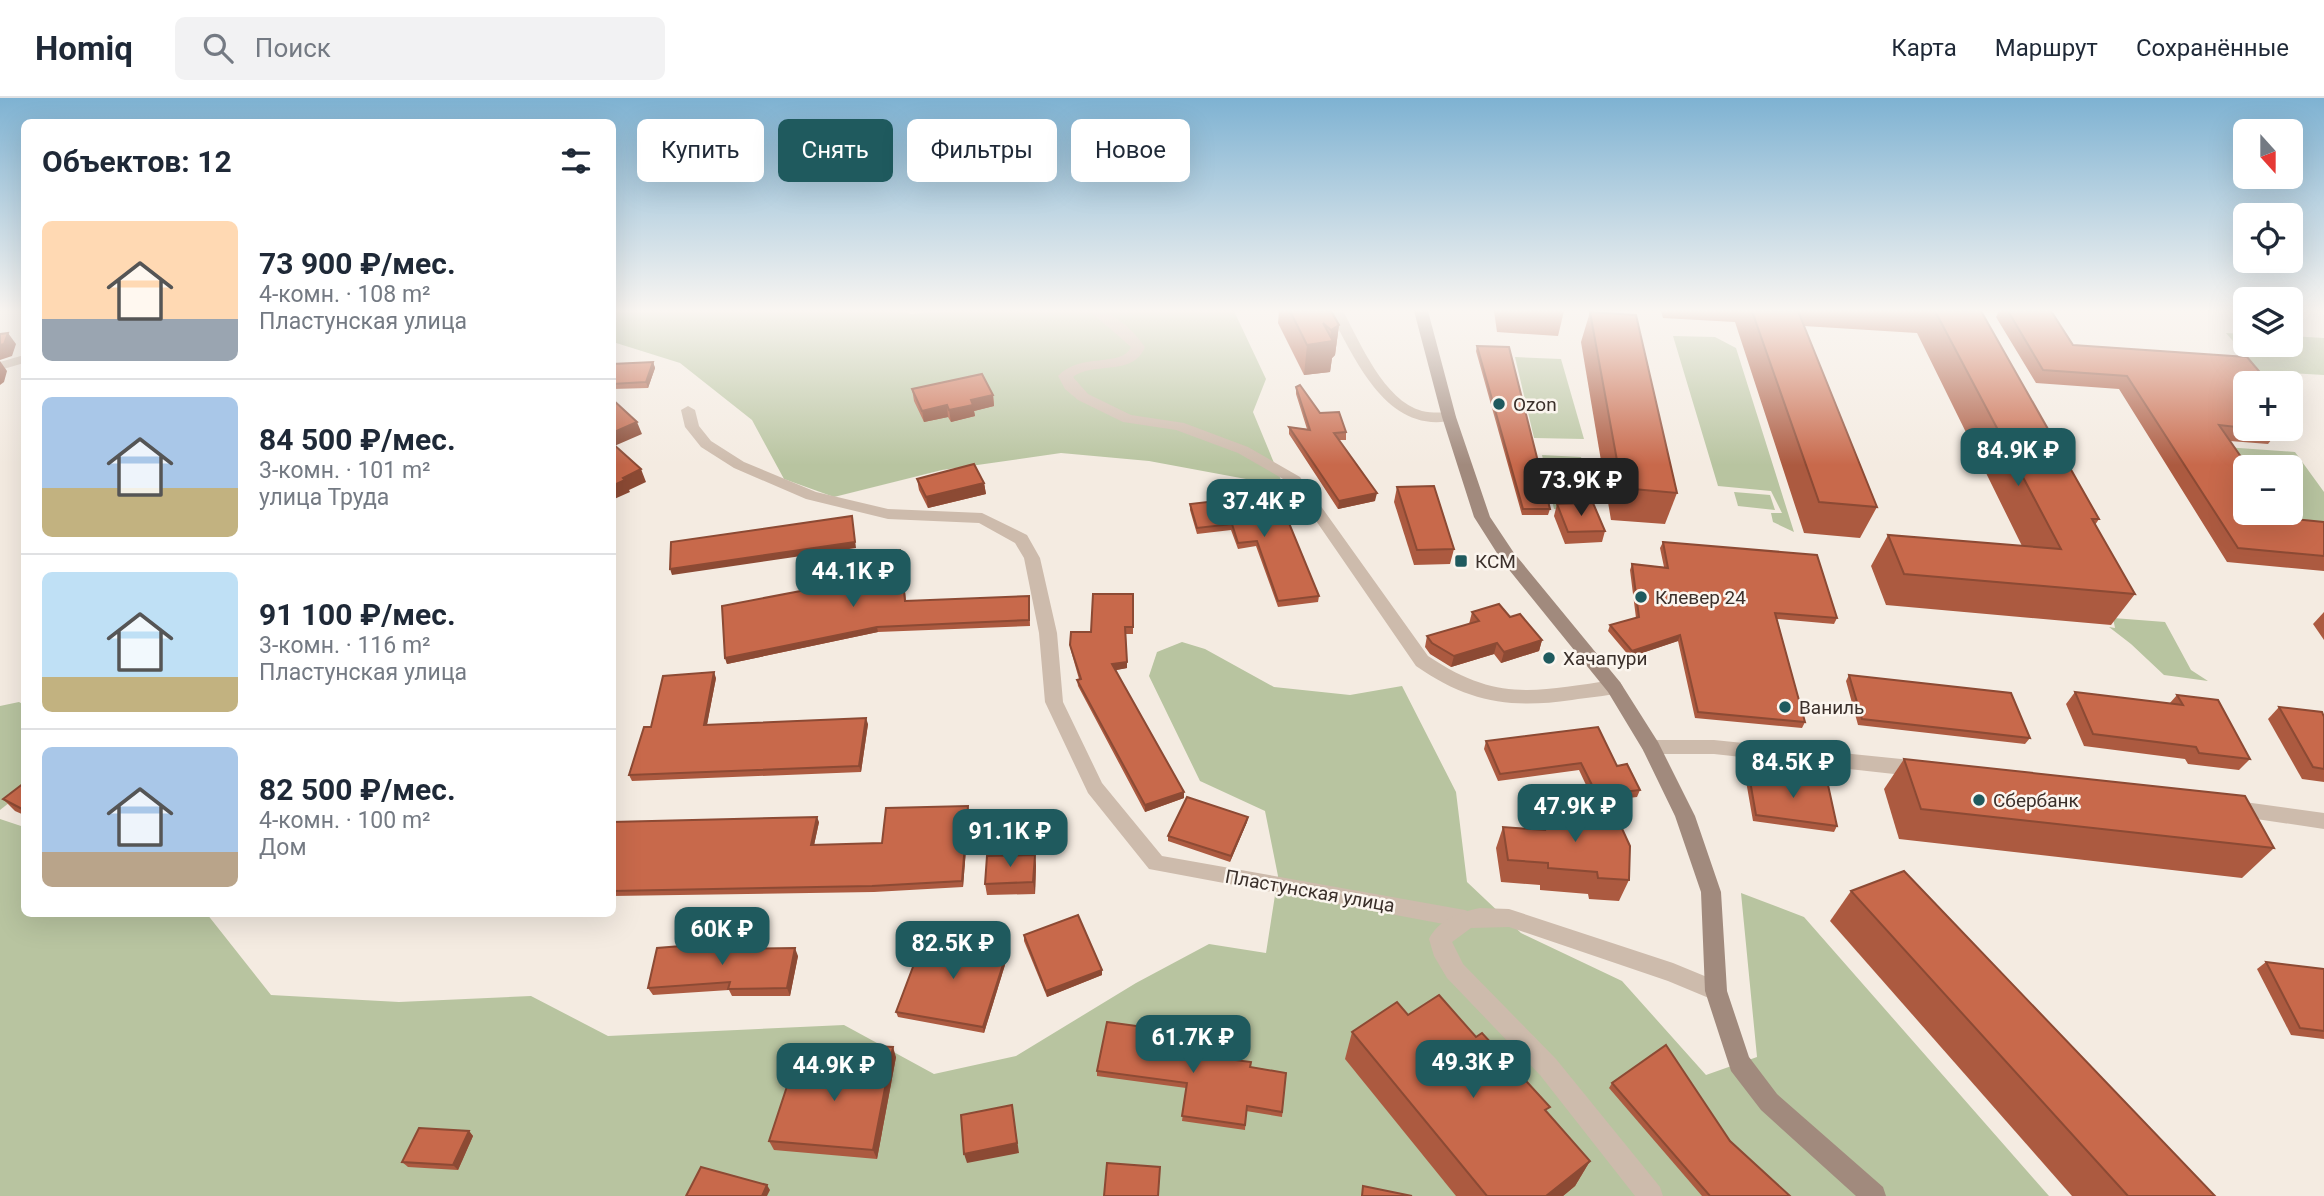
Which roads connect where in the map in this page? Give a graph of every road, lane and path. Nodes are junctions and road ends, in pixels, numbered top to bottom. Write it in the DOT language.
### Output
graph roads {
  1 [pos="1104,362"];
  2 [pos="1366,362"];
  3 [pos="1435,362"];
  4 [pos="688,410"];
  5 [pos="1449,417"];
  6 [pos="1614,687"];
  7 [pos="1651,747"];
  8 [pos="1945,772"];
  9 [pos="2210,805"];
  10 [pos="2324,821"];
  11 [pos="1465,919"];
  12 [pos="1716,991"];
  13 [pos="1651,1196"];
  14 [pos="1874,1196"];
  1 -- 6 [label="street"];
  2 -- 5 [label="street"];
  3 -- 5 [label="main road"];
  4 -- 11 [label="street, Пластунская улица"];
  5 -- 6 [label="main road"];
  6 -- 7 [label="main road"];
  7 -- 8 [label="street"];
  7 -- 12 [label="main road"];
  9 -- 10 [label="street"];
  11 -- 12 [label="street, Пластунская улица"];
  11 -- 13 [label="street"];
  12 -- 14 [label="main road"];
}
